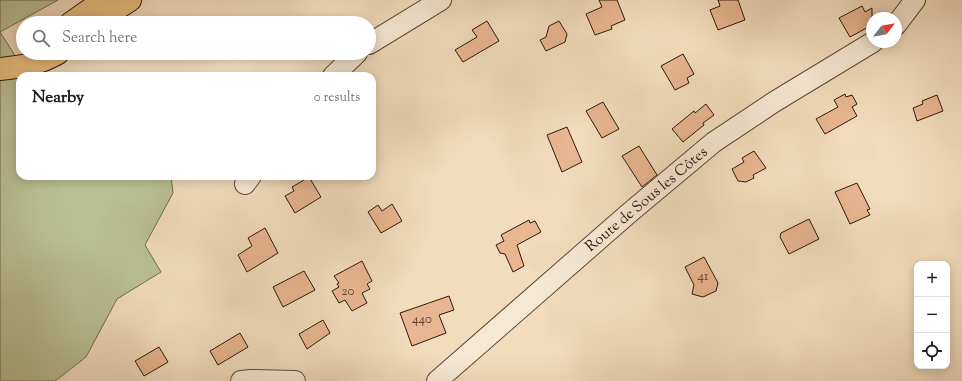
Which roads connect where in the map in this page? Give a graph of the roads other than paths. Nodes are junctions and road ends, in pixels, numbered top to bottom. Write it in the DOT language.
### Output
graph roads {
  1 [pos="104,0"];
  2 [pos="130,0"];
  3 [pos="441,0"];
  4 [pos="914,0"];
  5 [pos="81,16"];
  6 [pos="106,16"];
  7 [pos="902,17"];
  8 [pos="376,40"];
  9 [pos="866,46"];
  10 [pos="16,53"];
  11 [pos="0,60"];
  12 [pos="44,60"];
  13 [pos="350,60"];
  14 [pos="0,68"];
  15 [pos="337,72"];
  16 [pos="241,381"];
  17 [pos="295,381"];
  18 [pos="437,381"];
  1 -- 5 [label="main road"];
  2 -- 6 [label="main road"];
  3 -- 8 [label="street"];
  4 -- 7 [label="street"];
  9 -- 18 [label="street, Route de Sous les Côtes"];
  10 -- 11 [label="main road"];
  12 -- 14 [label="main road"];
  13 -- 15 [label="street"];
  16 -- 17 [label="street"];
}
